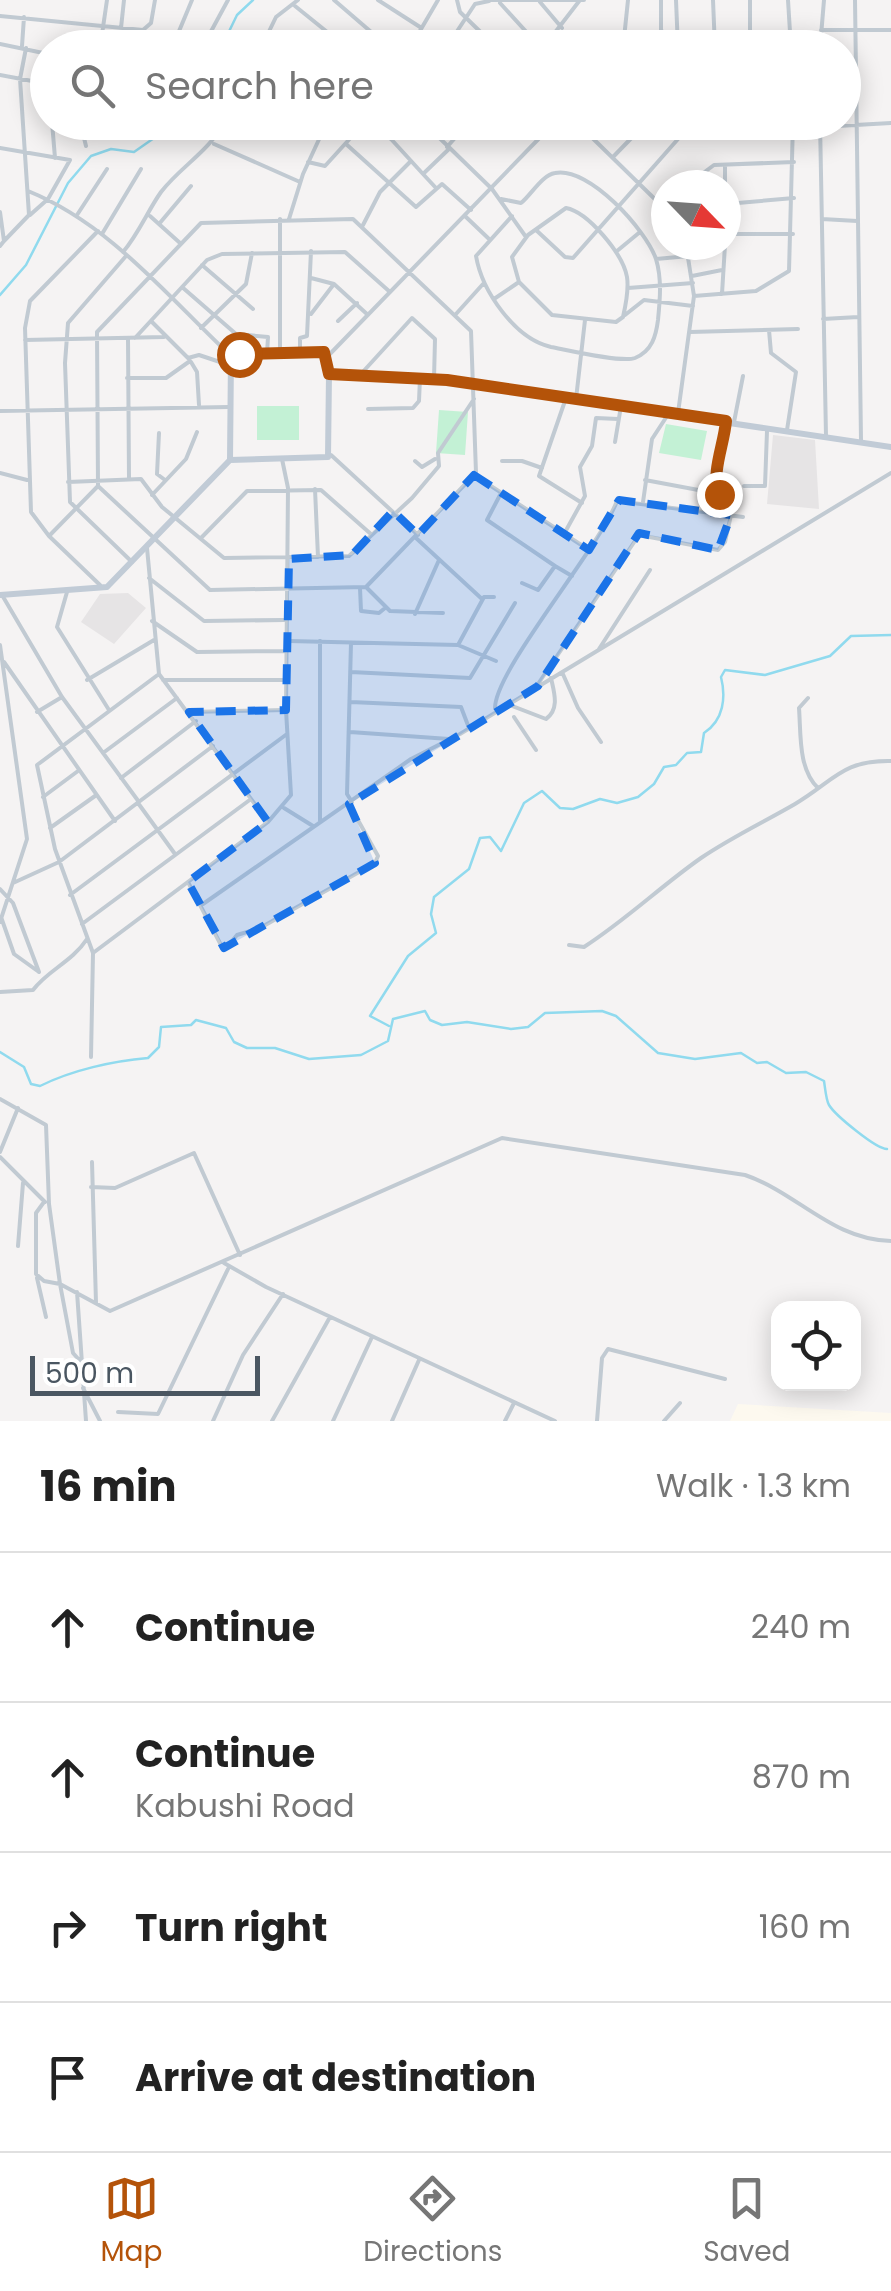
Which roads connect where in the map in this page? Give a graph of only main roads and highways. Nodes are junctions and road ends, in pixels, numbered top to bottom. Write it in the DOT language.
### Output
graph roads {
  1 [pos="329,374"];
  2 [pos="891,447"];
  3 [pos="230,460"];
  4 [pos="1,595"];
  1 -- 2 [label="main road"];
  1 -- 3 [label="main road"];
  1 -- 3 [label="main road"];
  3 -- 4 [label="main road"];
}
